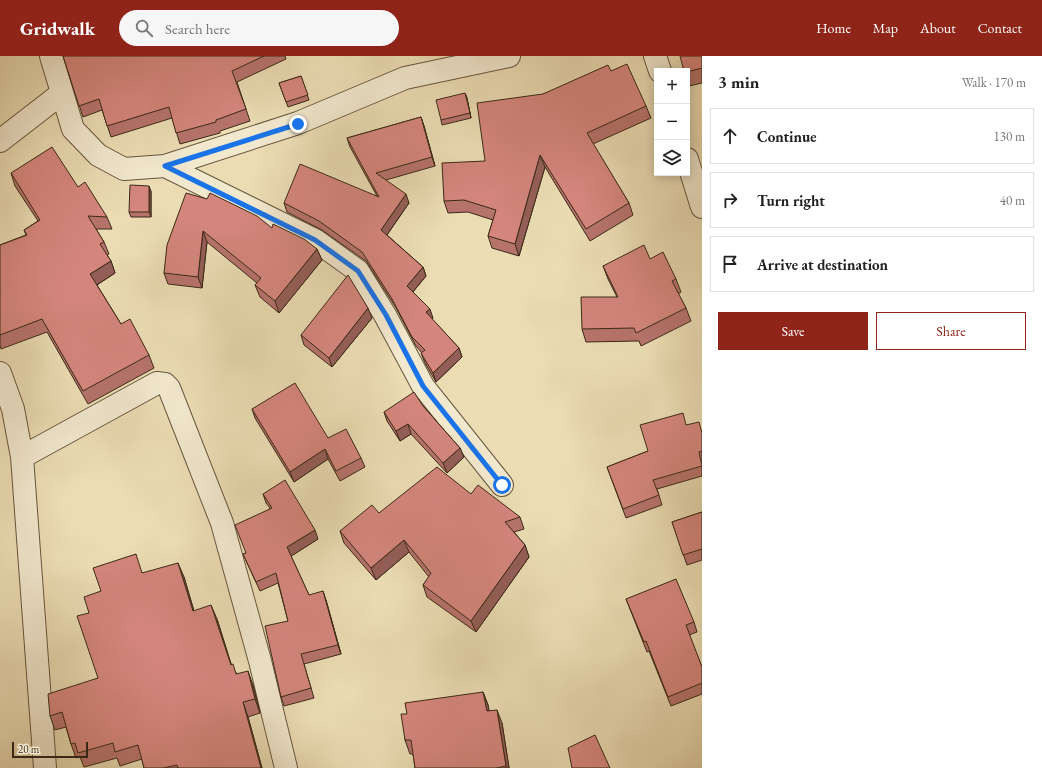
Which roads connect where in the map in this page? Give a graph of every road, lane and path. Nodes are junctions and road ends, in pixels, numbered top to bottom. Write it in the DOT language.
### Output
graph roads {
  1 [pos="51,56"];
  2 [pos="509,56"];
  3 [pos="655,56"];
  4 [pos="659,68"];
  5 [pos="62,93"];
  6 [pos="0,141"];
  7 [pos="165,166"];
  8 [pos="690,169"];
  9 [pos="702,207"];
  10 [pos="0,373"];
  11 [pos="7,411"];
  12 [pos="22,457"];
  13 [pos="502,485"];
  14 [pos="45,768"];
  15 [pos="286,768"];
  1 -- 5 [label="street"];
  2 -- 7 [label="street"];
  3 -- 4 [label="street"];
  5 -- 6 [label="street"];
  5 -- 7 [label="street"];
  7 -- 13 [label="street"];
  8 -- 9 [label="street"];
  10 -- 11 [label="street"];
  11 -- 12 [label="street"];
  12 -- 14 [label="street"];
  12 -- 15 [label="street"];
}
